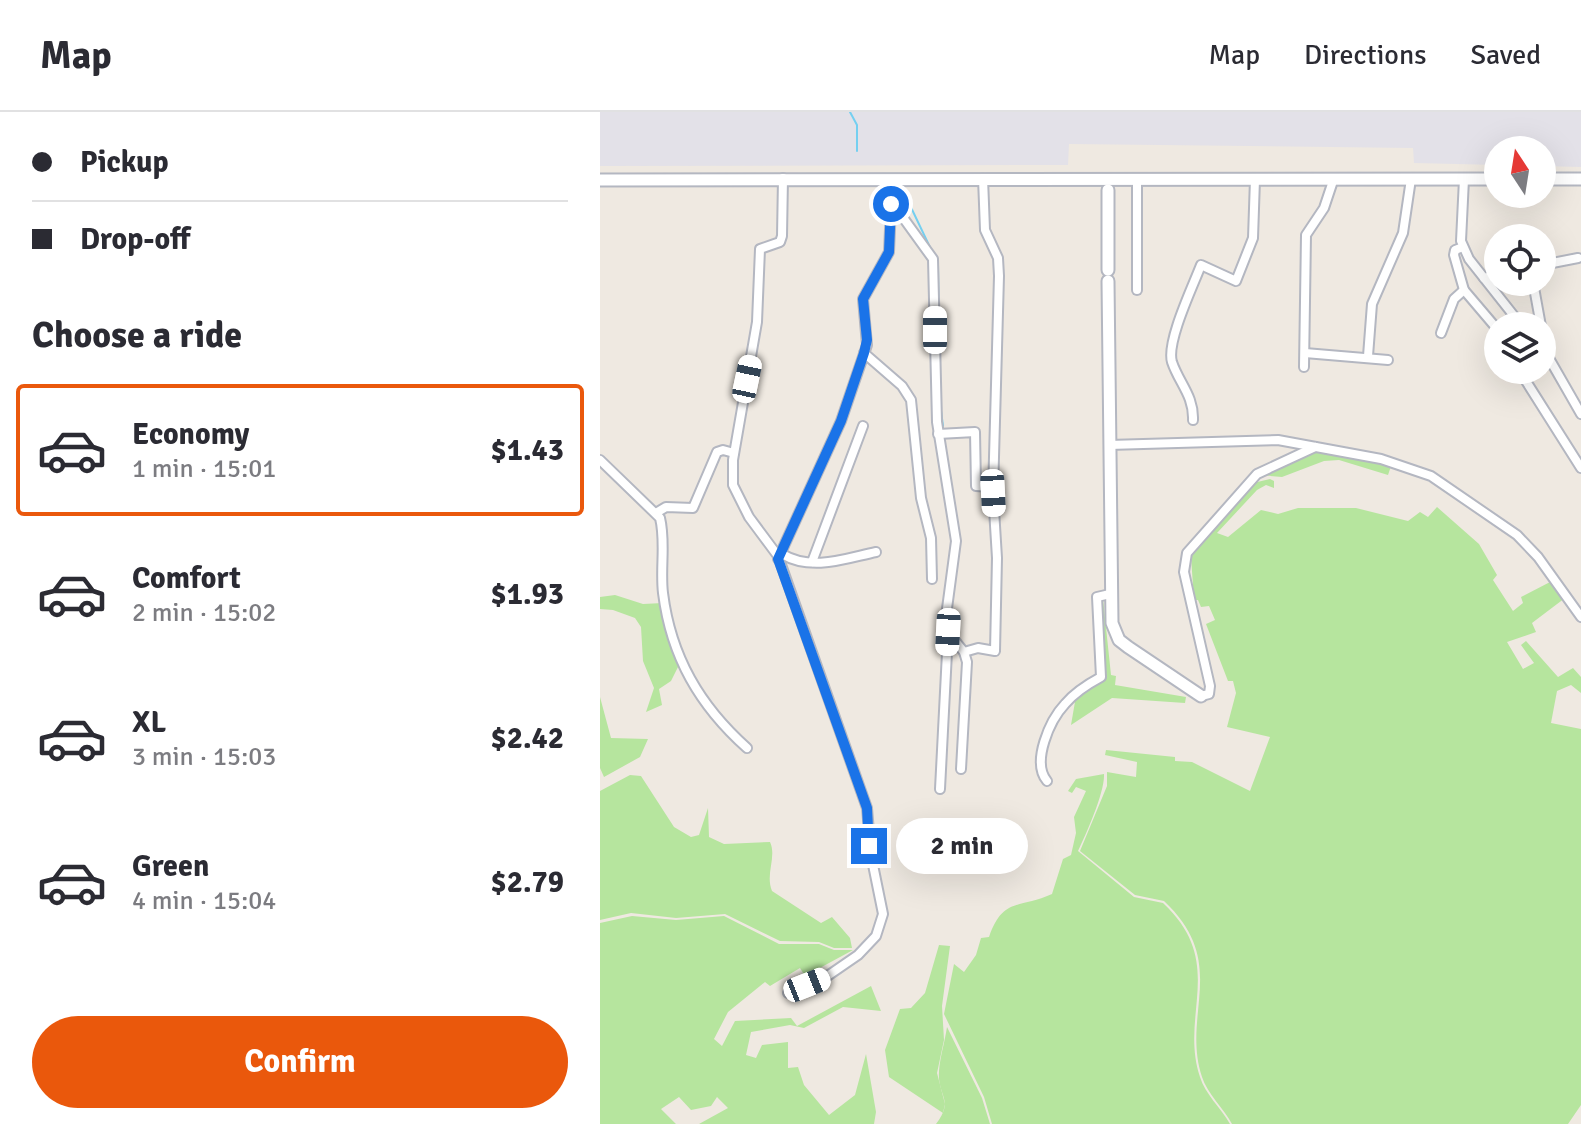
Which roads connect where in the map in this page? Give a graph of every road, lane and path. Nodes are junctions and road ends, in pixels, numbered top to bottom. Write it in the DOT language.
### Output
graph roads {
  1 [pos="783,178"];
  2 [pos="983,178"];
  3 [pos="1137,178"];
  4 [pos="1334,178"];
  5 [pos="1255,179"];
  6 [pos="1411,179"];
  7 [pos="1464,179"];
  8 [pos="1484,179"];
  9 [pos="1556,179"];
  10 [pos="1581,179"];
  11 [pos="600,180"];
  12 [pos="1108,190"];
  13 [pos="886,194"];
  14 [pos="891,204"];
  15 [pos="1463,247"];
  16 [pos="1578,258"];
  17 [pos="1556,262"];
  18 [pos="1484,278"];
  19 [pos="1137,290"];
  20 [pos="1464,290"];
  21 [pos="1498,296"];
  22 [pos="1511,312"];
  23 [pos="1484,314"];
  24 [pos="1441,333"];
  25 [pos="864,353"];
  26 [pos="1305,353"];
  27 [pos="1368,356"];
  28 [pos="1388,360"];
  29 [pos="1304,367"];
  30 [pos="1556,370"];
  31 [pos="1528,384"];
  32 [pos="1581,414"];
  33 [pos="1193,420"];
  34 [pos="863,426"];
  35 [pos="938,434"];
  36 [pos="1109,445"];
  37 [pos="1316,447"];
  38 [pos="734,453"];
  39 [pos="600,460"];
  40 [pos="1581,468"];
  41 [pos="993,493"];
  42 [pos="656,513"];
  43 [pos="876,552"];
  44 [pos="780,556"];
  45 [pos="812,562"];
  46 [pos="932,579"];
  47 [pos="1110,594"];
  48 [pos="1581,617"];
  49 [pos="948,632"];
  50 [pos="964,652"];
  51 [pos="1201,696"];
  52 [pos="747,748"];
  53 [pos="961,769"];
  54 [pos="1047,781"];
  55 [pos="940,789"];
  56 [pos="788,993"];
  1 -- 2 [label="main road"];
  1 -- 11 [label="main road"];
  1 -- 38 [label="street"];
  2 -- 3 [label="main road"];
  2 -- 41 [label="street"];
  3 -- 5 [label="main road"];
  3 -- 19 [label="street"];
  4 -- 5 [label="main road"];
  4 -- 6 [label="main road"];
  4 -- 26 [label="street"];
  5 -- 33 [label="street"];
  6 -- 7 [label="main road"];
  6 -- 27 [label="street"];
  7 -- 8 [label="main road"];
  7 -- 15 [label="street"];
  9 -- 10 [label="main road"];
  12 -- 36 [label="main road"];
  13 -- 14 [label="street"];
  14 -- 25 [label="street"];
  14 -- 35 [label="street"];
  15 -- 18 [label="street"];
  15 -- 20 [label="street"];
  16 -- 17 [label="street"];
  20 -- 23 [label="street"];
  20 -- 24 [label="street"];
  21 -- 22 [label="street"];
  25 -- 44 [label="street"];
  25 -- 46 [label="street"];
  26 -- 27 [label="street"];
  26 -- 29 [label="street"];
  27 -- 28 [label="street"];
  30 -- 32 [label="street"];
  31 -- 40 [label="street"];
  34 -- 45 [label="street"];
  35 -- 41 [label="street"];
  35 -- 49 [label="street"];
  36 -- 37 [label="street"];
  36 -- 47 [label="main road"];
  37 -- 48 [label="street"];
  37 -- 51 [label="street"];
  38 -- 42 [label="street"];
  38 -- 44 [label="street"];
  39 -- 42 [label="street"];
  41 -- 50 [label="street"];
  42 -- 52 [label="street"];
  43 -- 45 [label="street"];
  44 -- 45 [label="street"];
  44 -- 56 [label="street"];
  47 -- 51 [label="main road"];
  47 -- 54 [label="street"];
  49 -- 50 [label="street"];
  49 -- 55 [label="street"];
  50 -- 53 [label="street"];
}
